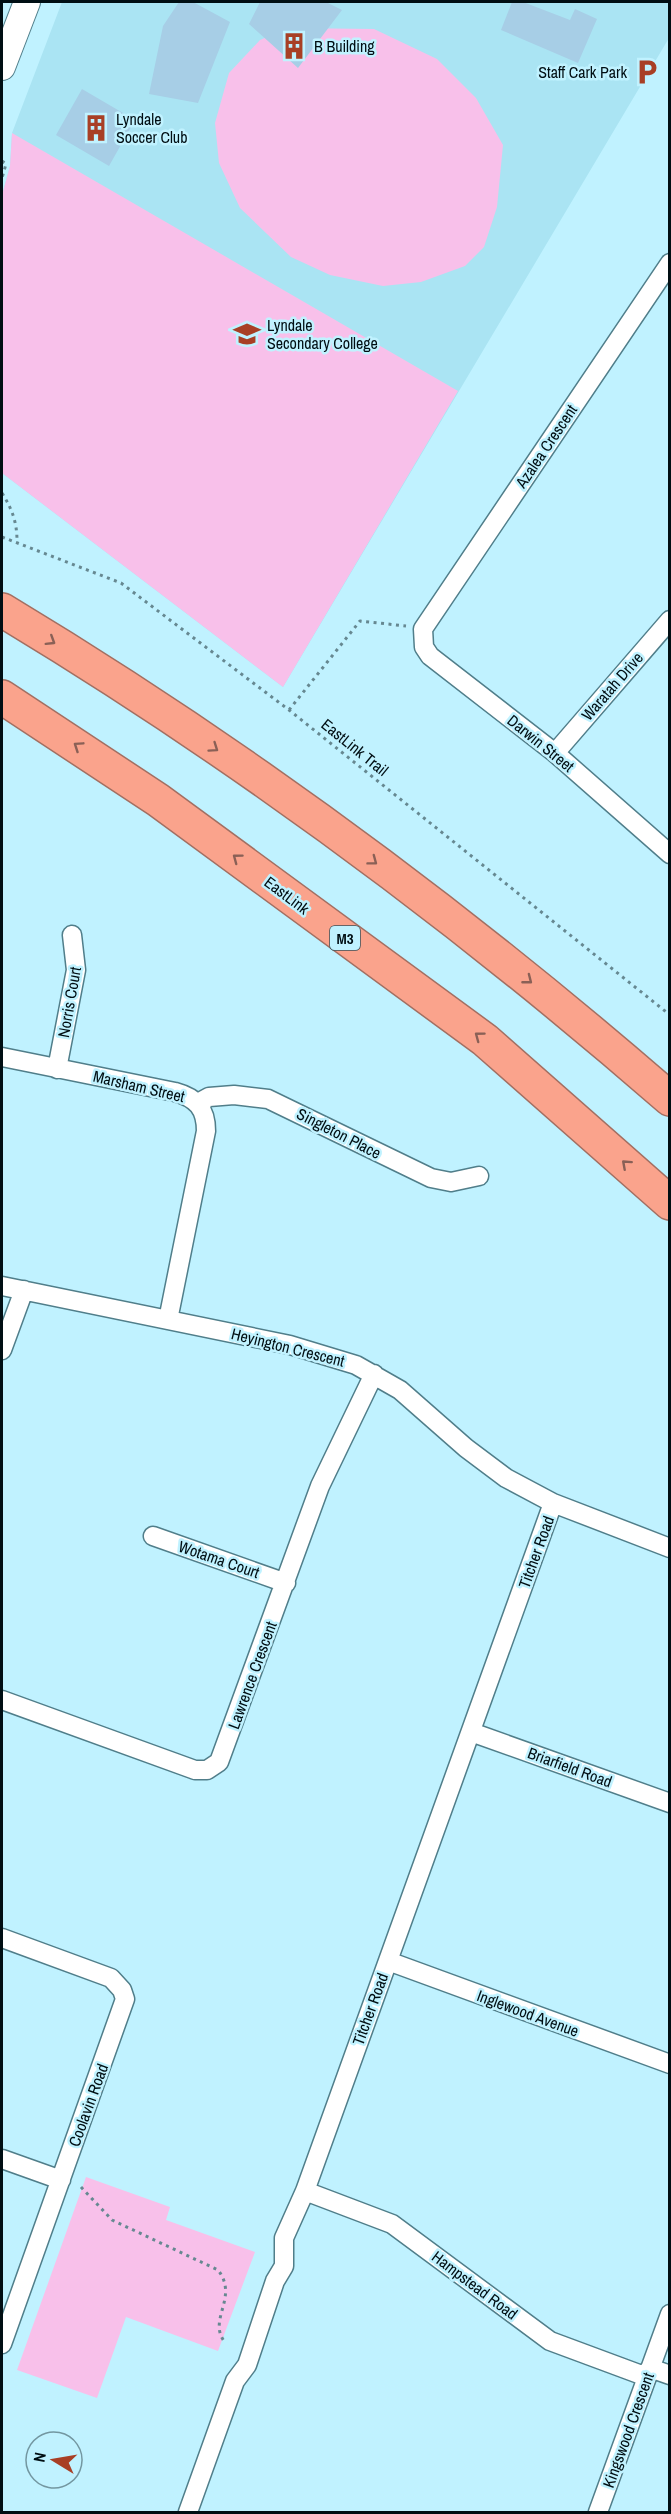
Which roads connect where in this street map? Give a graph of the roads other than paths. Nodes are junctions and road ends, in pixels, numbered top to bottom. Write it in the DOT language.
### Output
graph roads {
  1 [pos="27,2"];
  2 [pos="2,67"];
  3 [pos="669,263"];
  4 [pos="2,610"];
  5 [pos="669,620"];
  6 [pos="423,629"];
  7 [pos="2,697"];
  8 [pos="555,753"];
  9 [pos="669,854"];
  10 [pos="72,935"];
  11 [pos="2,1057"];
  12 [pos="57,1069"];
  13 [pos="669,1099"];
  14 [pos="198,1103"];
  15 [pos="478,1176"];
  16 [pos="669,1203"];
  17 [pos="2,1286"];
  18 [pos="24,1290"];
  19 [pos="168,1320"];
  20 [pos="2,1350"];
  21 [pos="374,1374"];
  22 [pos="554,1503"];
  23 [pos="153,1536"];
  24 [pos="669,1548"];
  25 [pos="286,1583"];
  26 [pos="2,1700"];
  27 [pos="471,1732"];
  28 [pos="669,1803"];
  29 [pos="2,1938"];
  30 [pos="387,1961"];
  31 [pos="669,2064"];
  32 [pos="2,2159"];
  33 [pos="61,2180"];
  34 [pos="305,2192"];
  35 [pos="669,2314"];
  36 [pos="2,2344"];
  37 [pos="648,2373"];
  38 [pos="669,2375"];
  39 [pos="188,2512"];
  40 [pos="598,2512"];
  1 -- 2 [label="main road"];
  3 -- 6 [label="street, Azalea Crescent"];
  4 -- 13 [label="highway, one-way"];
  5 -- 8 [label="street, Waratah Drive"];
  6 -- 8 [label="street, Darwin Street"];
  16 -- 7 [label="highway, EastLink / M3, one-way"];
  8 -- 9 [label="street, Darwin Street"];
  10 -- 12 [label="street, Norris Court"];
  11 -- 12 [label="street, Marsham Street"];
  12 -- 14 [label="street, Marsham Street"];
  14 -- 15 [label="street, Singleton Place"];
  14 -- 19 [label="street, Marsham Street"];
  17 -- 18 [label="street, Heyington Crescent"];
  18 -- 19 [label="street, Heyington Crescent"];
  18 -- 20 [label="street"];
  19 -- 21 [label="street, Heyington Crescent"];
  21 -- 22 [label="street, Heyington Crescent"];
  21 -- 25 [label="street, Lawrence Crescent"];
  22 -- 24 [label="street, Heyington Crescent"];
  22 -- 27 [label="street, Titcher Road"];
  23 -- 25 [label="street, Wotama Court"];
  25 -- 26 [label="street, Lawrence Crescent"];
  27 -- 28 [label="street, Briarfield Road"];
  27 -- 30 [label="street, Titcher Road"];
  29 -- 33 [label="street, Coolavin Road"];
  30 -- 31 [label="street, Inglewood Avenue"];
  30 -- 34 [label="street, Titcher Road"];
  32 -- 33 [label="street"];
  33 -- 36 [label="street, Coolavin Road"];
  34 -- 37 [label="street, Hampstead Road"];
  34 -- 39 [label="street, Titcher Road"];
  35 -- 37 [label="street, Kingswood Crescent"];
  37 -- 38 [label="street, Hampstead Road"];
  37 -- 40 [label="street, Kingswood Crescent"];
}
